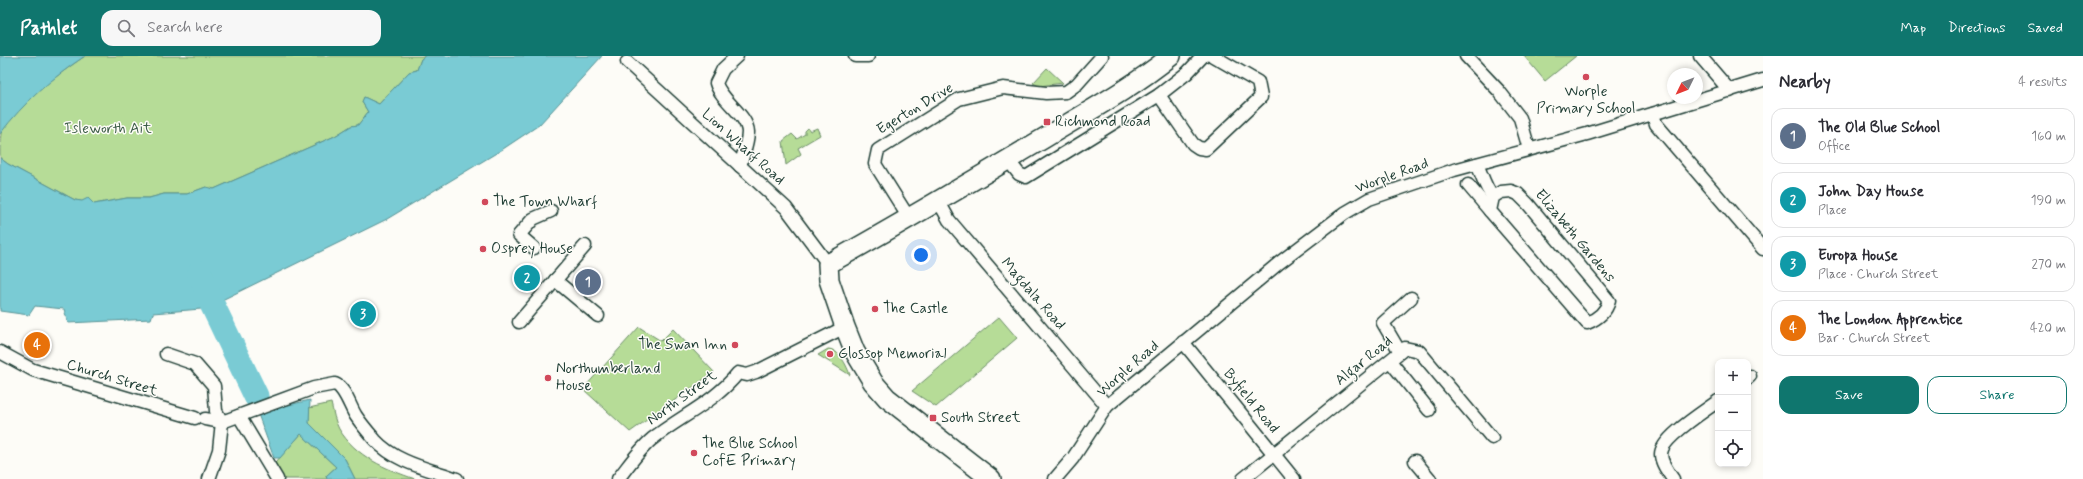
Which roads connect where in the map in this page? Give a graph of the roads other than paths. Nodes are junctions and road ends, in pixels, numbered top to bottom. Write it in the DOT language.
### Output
graph roads {
  1 [pos="737,56"];
  2 [pos="855,56"];
  3 [pos="868,56"];
  4 [pos="1102,56"];
  5 [pos="1171,56"];
  6 [pos="1203,56"];
  7 [pos="1213,56"];
  8 [pos="1466,56"];
  9 [pos="1700,56"];
  10 [pos="627,62"];
  11 [pos="1763,80"];
  12 [pos="1730,91"];
  13 [pos="1159,95"];
  14 [pos="1653,114"];
  15 [pos="1530,149"];
  16 [pos="1008,160"];
  17 [pos="1477,164"];
  18 [pos="740,166"];
  19 [pos="1468,185"];
  20 [pos="1497,195"];
  21 [pos="938,202"];
  22 [pos="551,211"];
  23 [pos="1490,211"];
  24 [pos="908,218"];
  25 [pos="585,246"];
  26 [pos="534,248"];
  27 [pos="1763,249"];
  28 [pos="828,264"];
  29 [pos="555,280"];
  30 [pos="1412,298"];
  31 [pos="598,316"];
  32 [pos="519,322"];
  33 [pos="844,327"];
  34 [pos="1183,342"];
  35 [pos="0,352"];
  36 [pos="1400,352"];
  37 [pos="166,354"];
  38 [pos="1390,361"];
  39 [pos="1715,403"];
  40 [pos="1107,406"];
  41 [pos="1429,410"];
  42 [pos="239,416"];
  43 [pos="222,422"];
  44 [pos="1492,438"];
  45 [pos="1274,455"];
  46 [pos="1415,461"];
  47 [pos="209,479"];
  48 [pos="276,479"];
  49 [pos="457,479"];
  50 [pos="618,479"];
  51 [pos="991,479"];
  52 [pos="1055,479"];
  53 [pos="1243,479"];
  54 [pos="1294,479"];
  55 [pos="1430,479"];
  56 [pos="1673,479"];
  1 -- 18 [label="street"];
  2 -- 3 [label="street"];
  4 -- 24 [label="street, Egerton Drive"];
  5 -- 16 [label="main road"];
  6 -- 13 [label="street"];
  7 -- 13 [label="street"];
  8 -- 15 [label="street"];
  9 -- 12 [label="street"];
  10 -- 18 [label="street, Lion Wharf Road"];
  11 -- 12 [label="street, Worple Road"];
  12 -- 14 [label="street, Worple Road"];
  13 -- 16 [label="street"];
  14 -- 15 [label="street, Worple Road"];
  14 -- 27 [label="street"];
  15 -- 17 [label="street, Worple Road"];
  16 -- 21 [label="main road"];
  17 -- 20 [label="street"];
  17 -- 34 [label="street, Worple Road"];
  18 -- 28 [label="street, Lion Wharf Road"];
  19 -- 23 [label="street, Elizabeth Gardens"];
  20 -- 23 [label="street"];
  20 -- 23 [label="street, Elizabeth Gardens"];
  21 -- 24 [label="main road"];
  21 -- 40 [label="street, Magdala Road"];
  22 -- 26 [label="street"];
  24 -- 28 [label="main road"];
  25 -- 29 [label="street"];
  28 -- 33 [label="main road"];
  29 -- 31 [label="street"];
  29 -- 32 [label="street"];
  30 -- 36 [label="street"];
  33 -- 50 [label="street, North Street"];
  33 -- 51 [label="main road"];
  34 -- 40 [label="street, Worple Road"];
  34 -- 45 [label="street, Byfield Road"];
  35 -- 43 [label="street, Church Street"];
  36 -- 38 [label="street, Algar Road"];
  36 -- 44 [label="street, Algar Road"];
  37 -- 43 [label="street"];
  38 -- 41 [label="street"];
  38 -- 45 [label="street, Algar Road"];
  39 -- 56 [label="street"];
  40 -- 52 [label="street, Worple Road"];
  42 -- 43 [label="street"];
  42 -- 48 [label="street"];
  42 -- 49 [label="street"];
  43 -- 47 [label="street"];
  45 -- 53 [label="street, Algar Road"];
  45 -- 54 [label="street, Byfield Road"];
  46 -- 55 [label="street"];
}
